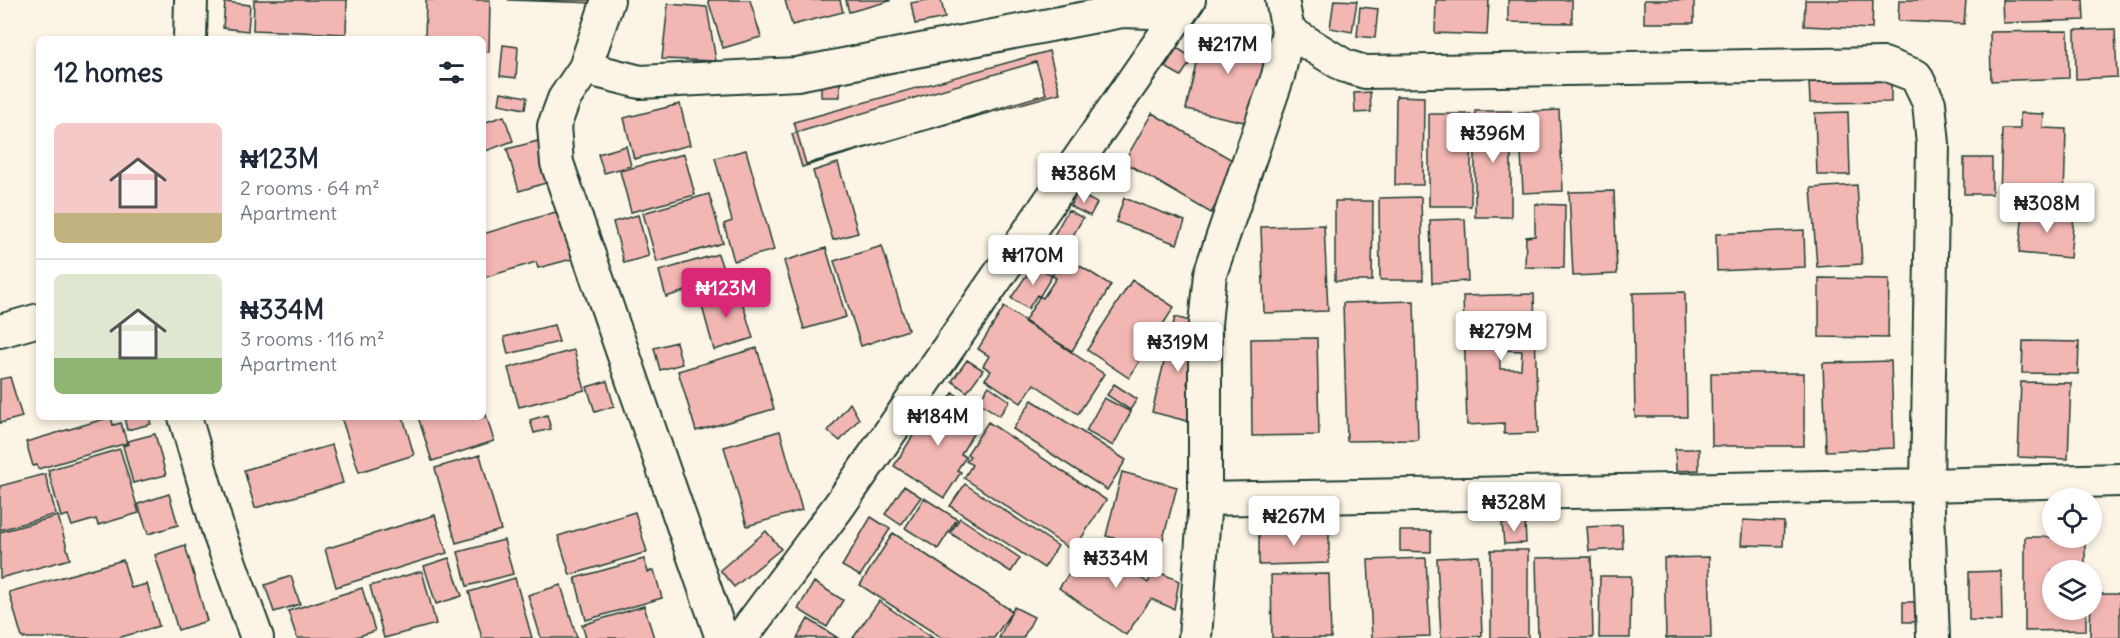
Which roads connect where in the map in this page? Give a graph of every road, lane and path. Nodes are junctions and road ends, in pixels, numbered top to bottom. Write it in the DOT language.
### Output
graph roads {
  1 [pos="191,0"];
  2 [pos="608,0"];
  3 [pos="1282,0"];
  4 [pos="1184,7"];
  5 [pos="1288,31"];
  6 [pos="190,36"];
  7 [pos="585,68"];
  8 [pos="36,321"];
  9 [pos="0,331"];
  10 [pos="186,420"];
  11 [pos="2120,480"];
  12 [pos="1927,485"];
  13 [pos="1205,499"];
  14 [pos="257,638"];
  15 [pos="722,638"];
  16 [pos="741,638"];
  17 [pos="1195,638"];
  18 [pos="1933,638"];
  1 -- 6 [label="street"];
  2 -- 7 [label="street"];
  3 -- 5 [label="street"];
  4 -- 7 [label="street"];
  4 -- 16 [label="street"];
  5 -- 12 [label="street"];
  5 -- 13 [label="street"];
  7 -- 15 [label="street"];
  8 -- 9 [label="street"];
  10 -- 14 [label="street"];
  11 -- 12 [label="street"];
  12 -- 13 [label="street"];
  12 -- 18 [label="street"];
  13 -- 17 [label="street"];
}
